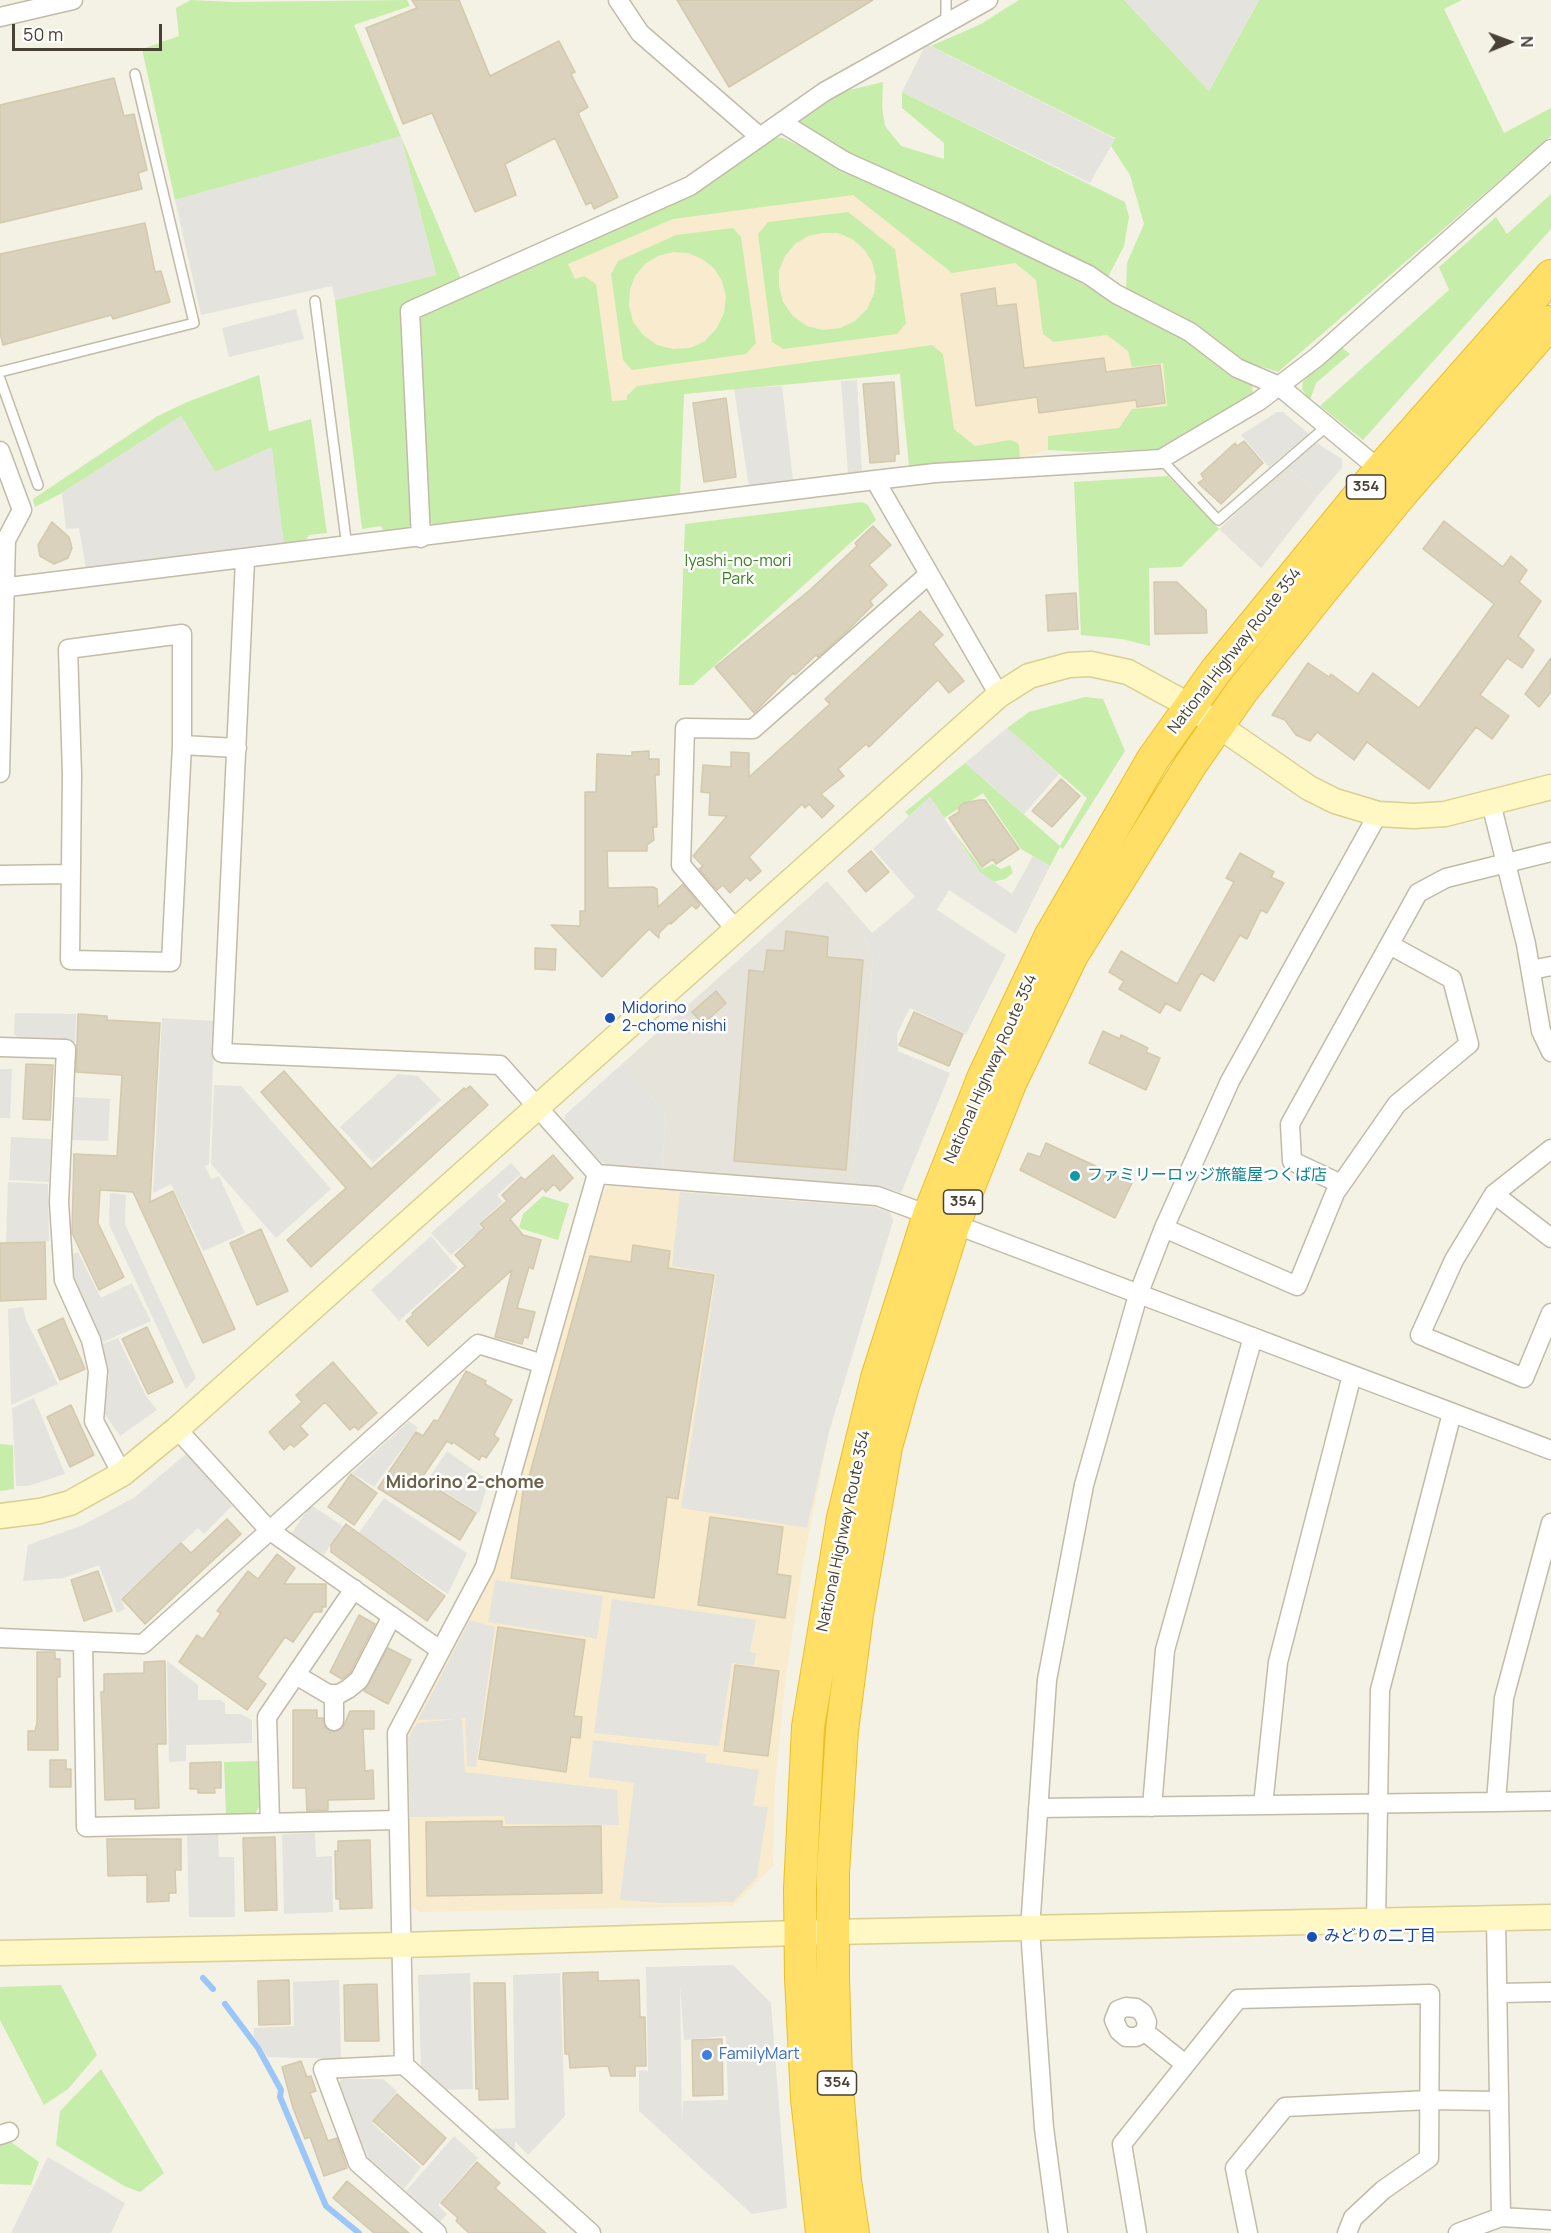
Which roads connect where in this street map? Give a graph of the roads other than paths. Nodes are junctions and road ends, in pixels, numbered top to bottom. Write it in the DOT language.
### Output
graph roads {
  1 [pos="73,0"];
  2 [pos="618,0"];
  3 [pos="946,0"];
  4 [pos="988,0"];
  5 [pos="0,17"];
  6 [pos="946,22"];
  7 [pos="135,74"];
  8 [pos="782,122"];
  9 [pos="760,137"];
  10 [pos="1551,149"];
  11 [pos="1551,276"];
  12 [pos="315,301"];
  13 [pos="1551,322"];
  14 [pos="0,372"];
  15 [pos="0,379"];
  16 [pos="1279,386"];
  17 [pos="1327,426"];
  18 [pos="0,451"];
  19 [pos="1161,459"];
  20 [pos="18,465"];
  21 [pos="1380,470"];
  22 [pos="875,480"];
  23 [pos="38,485"];
  24 [pos="422,538"];
  25 [pos="347,547"];
  26 [pos="245,560"];
  27 [pos="928,574"];
  28 [pos="3,588"];
  29 [pos="999,695"];
  30 [pos="1190,706"];
  31 [pos="1219,724"];
  32 [pos="182,745"];
  33 [pos="237,748"];
  34 [pos="0,773"];
  35 [pos="1551,787"];
  36 [pos="1491,802"];
  37 [pos="1378,814"];
  38 [pos="1551,852"];
  39 [pos="1506,864"];
  40 [pos="69,874"];
  41 [pos="0,875"];
  42 [pos="736,930"];
  43 [pos="1390,945"];
  44 [pos="1551,966"];
  45 [pos="1531,970"];
  46 [pos="0,1047"];
  47 [pos="1551,1052"];
  48 [pos="539,1105"];
  49 [pos="1551,1149"];
  50 [pos="597,1174"];
  51 [pos="1341,1184"];
  52 [pos="1494,1194"];
  53 [pos="942,1220"];
  54 [pos="1164,1228"];
  55 [pos="1551,1238"];
  56 [pos="1137,1295"];
  57 [pos="1551,1313"];
  58 [pos="1253,1337"];
  59 [pos="543,1364"];
  60 [pos="1352,1375"];
  61 [pos="1452,1413"];
  62 [pos="177,1429"];
  63 [pos="1551,1450"];
  64 [pos="122,1474"];
  65 [pos="0,1516"];
  66 [pos="1551,1523"];
  67 [pos="269,1530"];
  68 [pos="354,1589"];
  69 [pos="392,1616"];
  70 [pos="0,1638"];
  71 [pos="83,1642"];
  72 [pos="440,1650"];
  73 [pos="296,1675"];
  74 [pos="334,1695"];
  75 [pos="334,1720"];
  76 [pos="1551,1801"];
  77 [pos="1496,1802"];
  78 [pos="1377,1804"];
  79 [pos="1263,1805"];
  80 [pos="1152,1806"];
  81 [pos="1038,1808"];
  82 [pos="399,1820"];
  83 [pos="270,1822"];
  84 [pos="1551,1917"];
  85 [pos="1496,1919"];
  86 [pos="1376,1921"];
  87 [pos="1030,1929"];
  88 [pos="800,1932"];
  89 [pos="832,1932"];
  90 [pos="402,1945"];
  91 [pos="0,1953"];
  92 [pos="1551,1992"];
  93 [pos="1499,1993"];
  94 [pos="1145,2031"];
  95 [pos="1185,2064"];
  96 [pos="404,2065"];
  97 [pos="1429,2100"];
  98 [pos="1498,2101"];
  99 [pos="1501,2217"];
  100 [pos="1551,2220"];
  101 [pos="437,2233"];
  102 [pos="591,2233"];
  103 [pos="822,2233"];
  104 [pos="853,2233"];
  105 [pos="1058,2233"];
  106 [pos="1137,2233"];
  107 [pos="1248,2233"];
  108 [pos="1347,2233"];
  109 [pos="1458,2233"];
  1 -- 5 [label="street"];
  2 -- 9 [label="street"];
  3 -- 6 [label="lane"];
  4 -- 6 [label="street"];
  6 -- 8 [label="street"];
  7 -- 14 [label="lane"];
  8 -- 9 [label="street"];
  8 -- 16 [label="street"];
  9 -- 24 [label="street"];
  10 -- 16 [label="street"];
  11 -- 21 [label="highway, National Highway Route 354 / 354"];
  12 -- 25 [label="lane"];
  13 -- 31 [label="highway, National Highway Route 354 / 354"];
  15 -- 20 [label="lane"];
  16 -- 17 [label="street"];
  16 -- 19 [label="street"];
  17 -- 19 [label="lane"];
  17 -- 21 [label="street"];
  18 -- 20 [label="street"];
  19 -- 22 [label="street"];
  20 -- 23 [label="lane"];
  20 -- 28 [label="street"];
  21 -- 30 [label="highway, National Highway Route 354 / 354"];
  22 -- 24 [label="street"];
  22 -- 27 [label="street"];
  24 -- 25 [label="street"];
  25 -- 26 [label="street"];
  26 -- 28 [label="street"];
  26 -- 33 [label="street"];
  27 -- 29 [label="street"];
  27 -- 42 [label="street"];
  28 -- 34 [label="street"];
  29 -- 30 [label="street"];
  29 -- 42 [label="street"];
  30 -- 31 [label="street"];
  30 -- 53 [label="highway, National Highway Route 354 / 354"];
  31 -- 37 [label="street"];
  31 -- 53 [label="highway, National Highway Route 354 / 354"];
  32 -- 33 [label="street"];
  32 -- 40 [label="street"];
  32 -- 40 [label="street"];
  33 -- 48 [label="street"];
  35 -- 36 [label="street"];
  36 -- 37 [label="street"];
  36 -- 39 [label="street"];
  37 -- 54 [label="street"];
  38 -- 39 [label="street"];
  39 -- 43 [label="street"];
  39 -- 45 [label="street"];
  40 -- 41 [label="street"];
  42 -- 48 [label="street"];
  43 -- 51 [label="street"];
  43 -- 51 [label="street"];
  44 -- 45 [label="street"];
  45 -- 47 [label="street"];
  46 -- 64 [label="street"];
  48 -- 50 [label="street"];
  48 -- 62 [label="street"];
  49 -- 52 [label="street"];
  50 -- 53 [label="street"];
  50 -- 59 [label="street"];
  51 -- 54 [label="street"];
  52 -- 55 [label="street"];
  52 -- 57 [label="street"];
  53 -- 56 [label="street"];
  53 -- 88 [label="highway, National Highway Route 354 / 354"];
  53 -- 89 [label="highway, National Highway Route 354 / 354"];
  54 -- 56 [label="street"];
  56 -- 58 [label="street"];
  56 -- 81 [label="street"];
  58 -- 60 [label="street"];
  58 -- 80 [label="street"];
  59 -- 67 [label="street"];
  59 -- 72 [label="street"];
  60 -- 61 [label="street"];
  60 -- 79 [label="street"];
  61 -- 63 [label="street"];
  61 -- 78 [label="street"];
  62 -- 64 [label="street"];
  62 -- 67 [label="street"];
  64 -- 65 [label="street"];
  66 -- 77 [label="street"];
  67 -- 68 [label="street"];
  67 -- 71 [label="street"];
  68 -- 69 [label="street"];
  68 -- 73 [label="street"];
  69 -- 72 [label="street"];
  69 -- 74 [label="street"];
  70 -- 71 [label="street"];
  71 -- 83 [label="street"];
  72 -- 82 [label="street"];
  73 -- 74 [label="street"];
  73 -- 83 [label="street"];
  74 -- 75 [label="street"];
  76 -- 77 [label="street"];
  77 -- 78 [label="street"];
  78 -- 79 [label="street"];
  78 -- 86 [label="street"];
  79 -- 80 [label="street"];
  80 -- 81 [label="street"];
  81 -- 87 [label="street"];
  82 -- 83 [label="street"];
  82 -- 90 [label="street"];
  84 -- 85 [label="street"];
  85 -- 86 [label="street"];
  85 -- 93 [label="street"];
  86 -- 87 [label="street"];
  87 -- 89 [label="street"];
  87 -- 105 [label="street"];
  88 -- 89 [label="street"];
  88 -- 90 [label="street"];
  88 -- 103 [label="highway, National Highway Route 354 / 354"];
  89 -- 104 [label="highway, National Highway Route 354 / 354"];
  90 -- 91 [label="street"];
  90 -- 96 [label="street"];
  92 -- 93 [label="street"];
  93 -- 98 [label="street"];
  94 -- 95 [label="street"];
  95 -- 97 [label="street"];
  95 -- 106 [label="street"];
  96 -- 101 [label="street"];
  96 -- 102 [label="street"];
  97 -- 98 [label="street"];
  97 -- 107 [label="street"];
  97 -- 108 [label="street"];
  98 -- 99 [label="street"];
  99 -- 100 [label="street"];
  99 -- 109 [label="street"];
}
